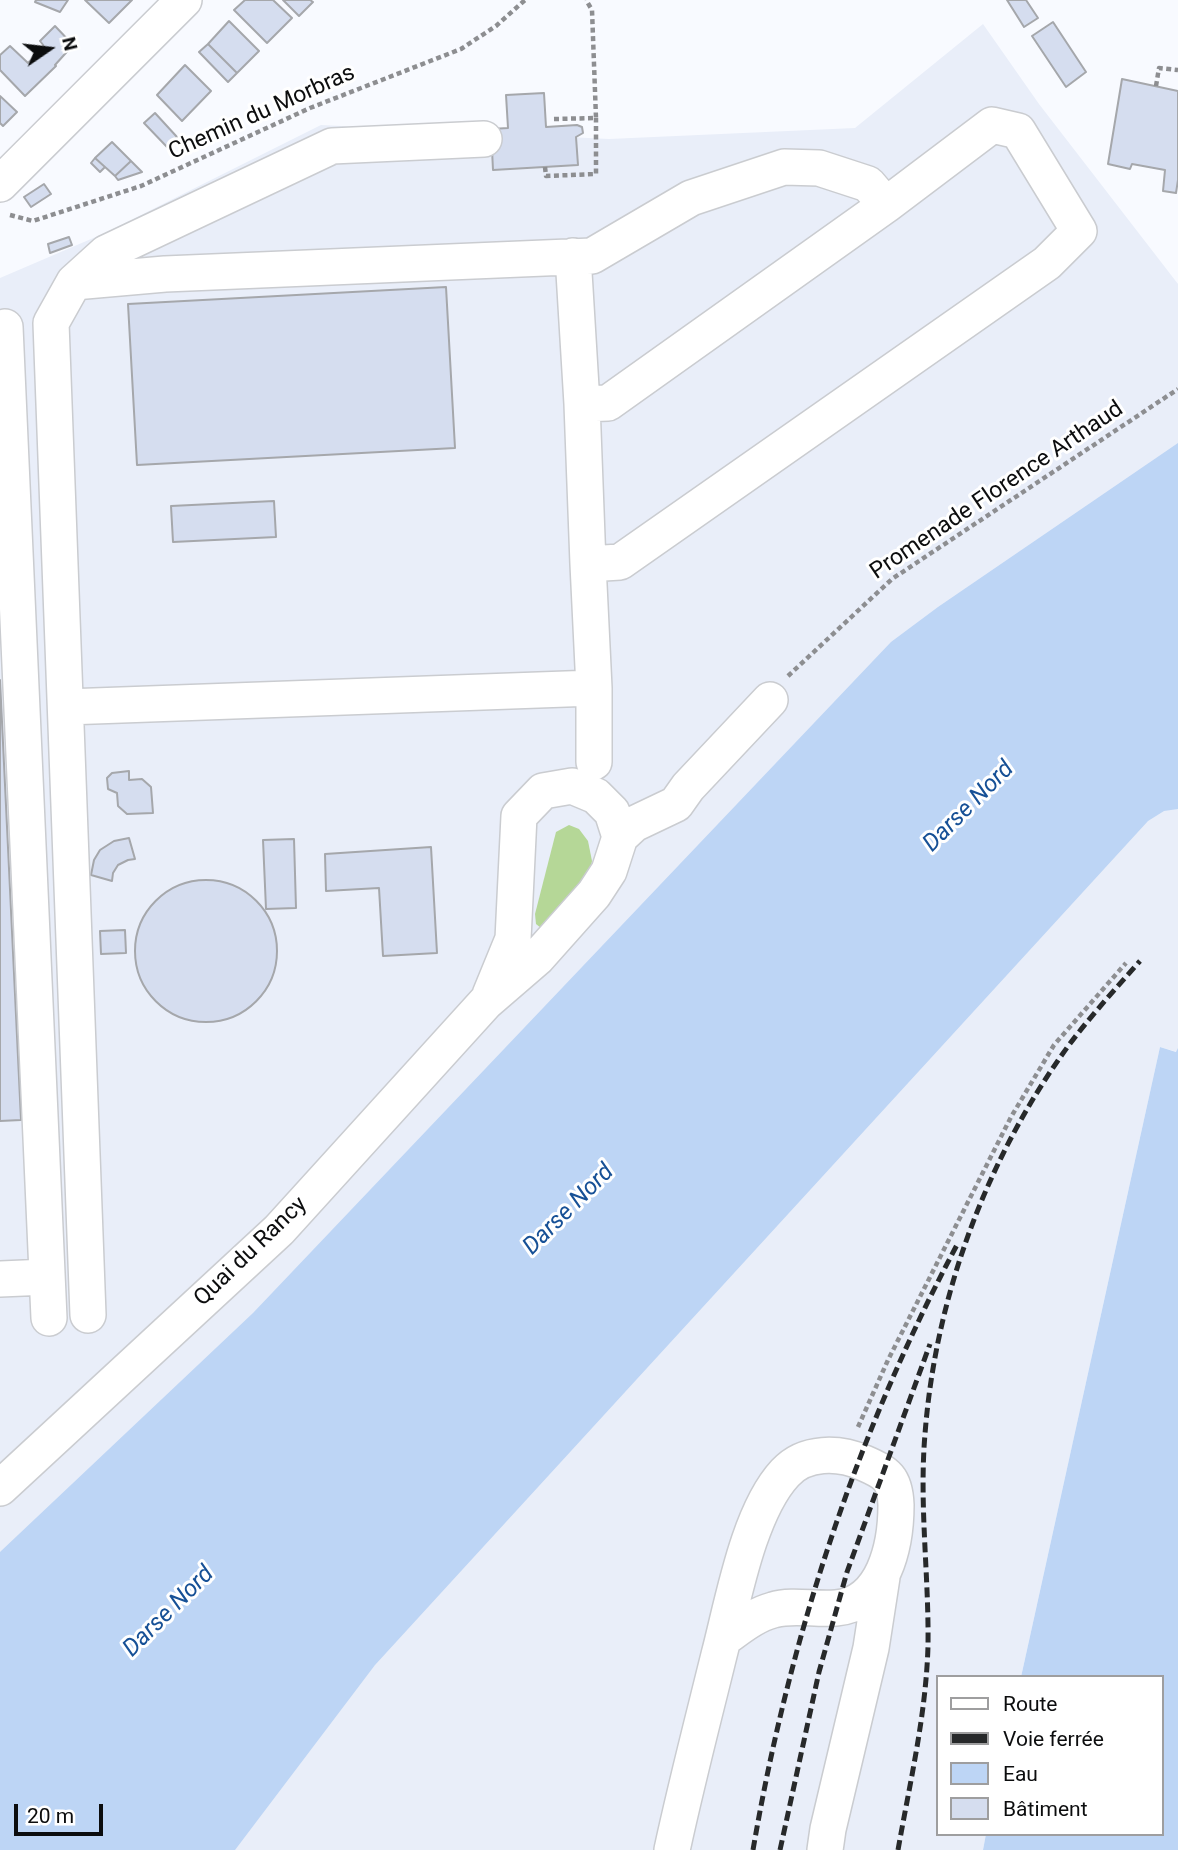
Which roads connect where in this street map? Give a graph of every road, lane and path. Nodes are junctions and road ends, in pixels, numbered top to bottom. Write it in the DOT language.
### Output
graph roads {
  1 [pos="184,0"];
  2 [pos="525,0"];
  3 [pos="586,0"];
  4 [pos="1178,70"];
  5 [pos="1156,86"];
  6 [pos="596,118"];
  7 [pos="554,119"];
  8 [pos="484,139"];
  9 [pos="545,167"];
  10 [pos="0,184"];
  11 [pos="886,205"];
  12 [pos="0,209"];
  13 [pos="573,256"];
  14 [pos="74,282"];
  15 [pos="5,327"];
  16 [pos="1178,389"];
  17 [pos="582,404"];
  18 [pos="5,443"];
  19 [pos="588,564"];
  20 [pos="594,688"];
  21 [pos="778,689"];
  22 [pos="66,707"];
  23 [pos="594,762"];
  24 [pos="620,837"];
  25 [pos="1126,962"];
  26 [pos="486,1002"];
  27 [pos="47,1277"];
  28 [pos="0,1279"];
  29 [pos="88,1315"];
  30 [pos="49,1318"];
  31 [pos="844,1456"];
  32 [pos="0,1488"];
  33 [pos="882,1577"];
  34 [pos="723,1639"];
  35 [pos="672,1850"];
  36 [pos="825,1850"];
  1 -- 10 [label="street"];
  2 -- 12 [label="path, Chemin du Morbras"];
  3 -- 6 [label="path"];
  4 -- 5 [label="path"];
  6 -- 7 [label="path"];
  6 -- 9 [label="path"];
  8 -- 14 [label="street"];
  11 -- 13 [label="street"];
  11 -- 17 [label="street"];
  11 -- 19 [label="street"];
  13 -- 14 [label="street"];
  13 -- 17 [label="street"];
  14 -- 22 [label="street"];
  15 -- 18 [label="street"];
  16 -- 21 [label="path, Promenade Florence Arthaud"];
  17 -- 19 [label="street"];
  18 -- 27 [label="street"];
  19 -- 20 [label="street"];
  20 -- 22 [label="street"];
  20 -- 23 [label="street"];
  21 -- 24 [label="street"];
  22 -- 29 [label="street"];
  24 -- 26 [label="street, Quai du Rancy"];
  24 -- 26 [label="street, Quai du Rancy"];
  25 -- 31 [label="path"];
  26 -- 32 [label="street, Quai du Rancy"];
  27 -- 28 [label="street"];
  27 -- 30 [label="street"];
  31 -- 33 [label="street"];
  31 -- 34 [label="street"];
  33 -- 34 [label="street"];
  33 -- 36 [label="street"];
  34 -- 35 [label="street"];
}
